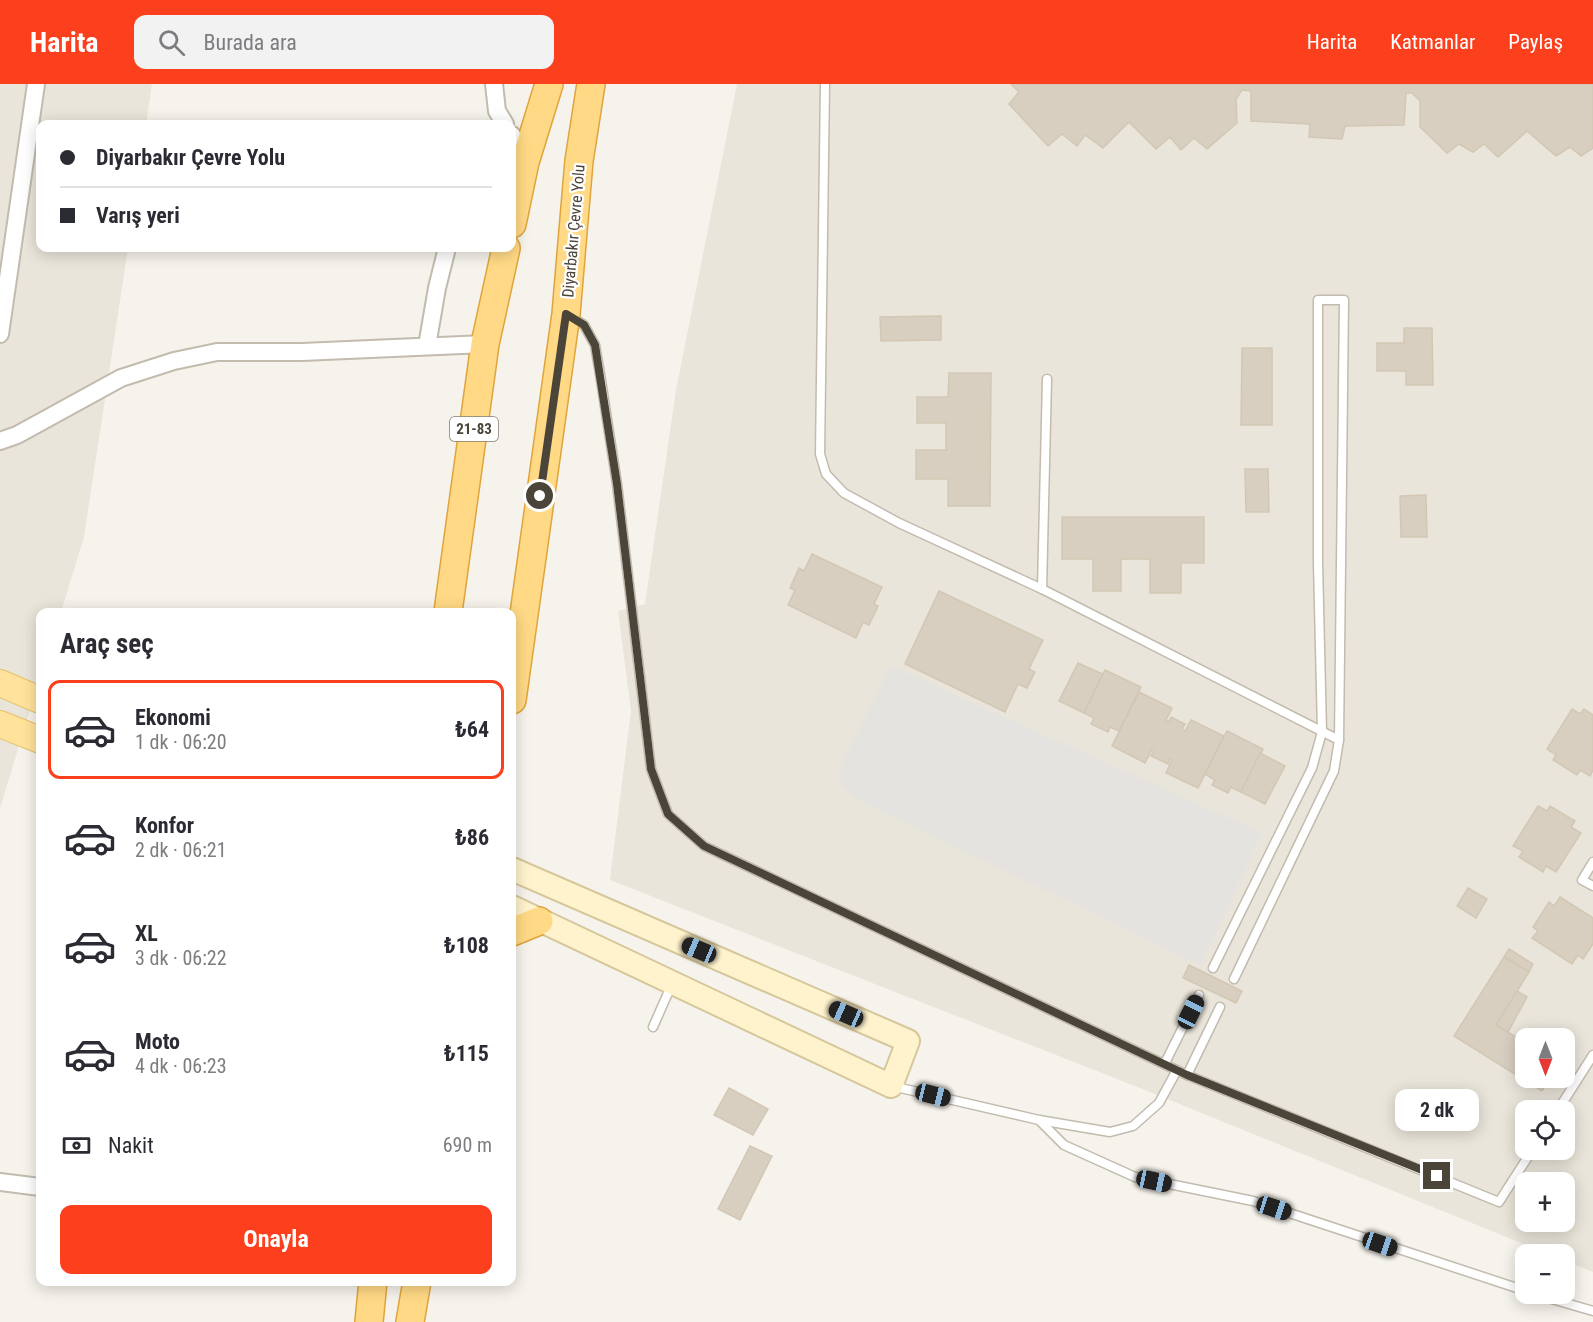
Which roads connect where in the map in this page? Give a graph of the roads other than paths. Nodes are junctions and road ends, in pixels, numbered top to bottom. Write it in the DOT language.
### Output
graph roads {
  1 [pos="36,84"];
  2 [pos="494,84"];
  3 [pos="549,84"];
  4 [pos="591,84"];
  5 [pos="825,84"];
  6 [pos="498,120"];
  7 [pos="516,143"];
  8 [pos="525,162"];
  9 [pos="516,205"];
  10 [pos="446,252"];
  11 [pos="505,252"];
  12 [pos="566,314"];
  13 [pos="0,334"];
  14 [pos="485,344"];
  15 [pos="427,346"];
  16 [pos="1047,379"];
  17 [pos="0,441"];
  18 [pos="1042,589"];
  19 [pos="449,608"];
  20 [pos="516,671"];
  21 [pos="0,683"];
  22 [pos="36,697"];
  23 [pos="0,724"];
  24 [pos="1322,732"];
  25 [pos="36,738"];
  26 [pos="1339,740"];
  27 [pos="1593,862"];
  28 [pos="516,871"];
  29 [pos="1593,886"];
  30 [pos="516,909"];
  31 [pos="538,921"];
  32 [pos="516,930"];
  33 [pos="1213,968"];
  34 [pos="1234,979"];
  35 [pos="673,981"];
  36 [pos="1199,995"];
  37 [pos="1220,1007"];
  38 [pos="653,1027"];
  39 [pos="1593,1055"];
  40 [pos="1165,1063"];
  41 [pos="1177,1070"];
  42 [pos="1187,1075"];
  43 [pos="891,1086"];
  44 [pos="1564,1100"];
  45 [pos="1039,1120"];
  46 [pos="1526,1160"];
  47 [pos="0,1182"];
  48 [pos="36,1186"];
  49 [pos="373,1286"];
  50 [pos="416,1286"];
  51 [pos="1515,1287"];
  52 [pos="1569,1304"];
  53 [pos="1593,1311"];
  54 [pos="369,1322"];
  55 [pos="410,1322"];
  1 -- 13 [label="street"];
  2 -- 6 [label="street"];
  3 -- 8 [label="highway"];
  4 -- 12 [label="highway, Diyarbakır Çevre Yolu"];
  5 -- 18 [label="lane"];
  7 -- 8 [label="street"];
  8 -- 9 [label="highway"];
  10 -- 15 [label="street"];
  11 -- 14 [label="highway, 21-83"];
  12 -- 20 [label="highway, Diyarbakır Çevre Yolu"];
  12 -- 40 [label="lane"];
  14 -- 15 [label="street"];
  14 -- 19 [label="highway, 21-83"];
  15 -- 17 [label="street"];
  16 -- 18 [label="lane"];
  18 -- 24 [label="lane"];
  21 -- 22 [label="main road"];
  23 -- 25 [label="main road"];
  24 -- 26 [label="lane"];
  24 -- 26 [label="lane"];
  24 -- 33 [label="lane"];
  26 -- 34 [label="lane"];
  27 -- 29 [label="lane"];
  28 -- 43 [label="main road"];
  30 -- 31 [label="main road"];
  31 -- 32 [label="highway"];
  31 -- 35 [label="main road"];
  35 -- 38 [label="lane"];
  35 -- 43 [label="main road"];
  36 -- 40 [label="lane"];
  37 -- 42 [label="lane"];
  39 -- 44 [label="lane"];
  40 -- 41 [label="lane"];
  41 -- 42 [label="lane"];
  41 -- 45 [label="lane"];
  42 -- 46 [label="lane"];
  43 -- 45 [label="lane"];
  45 -- 51 [label="lane"];
  47 -- 48 [label="street"];
  49 -- 54 [label="highway"];
  50 -- 55 [label="highway"];
  52 -- 53 [label="lane"];
}
